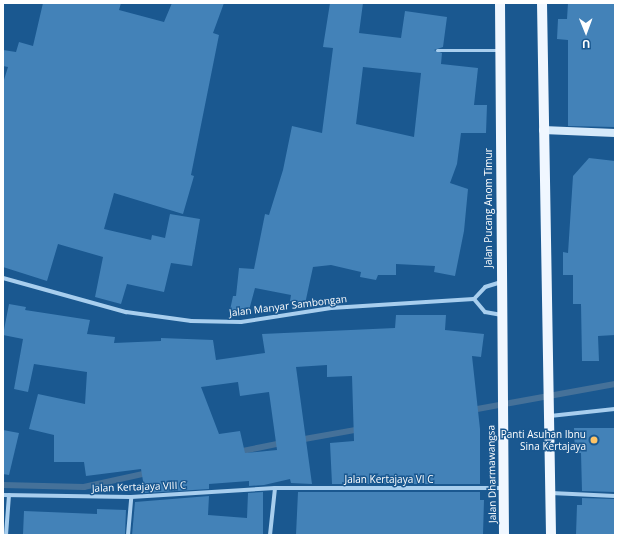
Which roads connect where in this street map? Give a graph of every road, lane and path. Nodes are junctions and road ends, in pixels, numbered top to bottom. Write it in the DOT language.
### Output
graph roads {
  1 [pos="500,3"];
  2 [pos="542,3"];
  3 [pos="437,50"];
  4 [pos="500,50"];
  5 [pos="543,130"];
  6 [pos="615,133"];
  7 [pos="3,278"];
  8 [pos="502,282"];
  9 [pos="474,299"];
  10 [pos="502,315"];
  11 [pos="615,409"];
  12 [pos="549,411"];
  13 [pos="503,413"];
  14 [pos="275,488"];
  15 [pos="504,488"];
  16 [pos="551,493"];
  17 [pos="3,495"];
  18 [pos="9,495"];
  19 [pos="615,496"];
  20 [pos="131,497"];
  21 [pos="6,535"];
  22 [pos="128,535"];
  23 [pos="270,535"];
  24 [pos="504,535"];
  25 [pos="551,535"];
  1 -- 4 [label="main road, Jalan Pucang Anom Timur"];
  2 -- 5 [label="main road"];
  3 -- 4 [label="lane"];
  4 -- 8 [label="main road, Jalan Pucang Anom Timur"];
  5 -- 6 [label="street"];
  5 -- 12 [label="main road"];
  7 -- 9 [label="street, Jalan Manyar Sambongan"];
  8 -- 9 [label="street"];
  8 -- 10 [label="main road, Jalan Pucang Anom Timur"];
  9 -- 10 [label="street"];
  10 -- 13 [label="main road, Jalan Pucang Anom Timur"];
  11 -- 12 [label="street"];
  12 -- 16 [label="main road"];
  13 -- 15 [label="main road, Jalan Dharmawangsa"];
  14 -- 15 [label="street, Jalan Kertajaya VI C"];
  14 -- 20 [label="street, Jalan Kertajaya VIII C"];
  14 -- 23 [label="street"];
  15 -- 24 [label="main road, Jalan Dharmawangsa"];
  16 -- 19 [label="street"];
  16 -- 25 [label="main road"];
  17 -- 18 [label="street, Jalan Kertajaya VIII C"];
  18 -- 20 [label="street, Jalan Kertajaya VIII C"];
  18 -- 21 [label="street"];
  20 -- 22 [label="street"];
}
